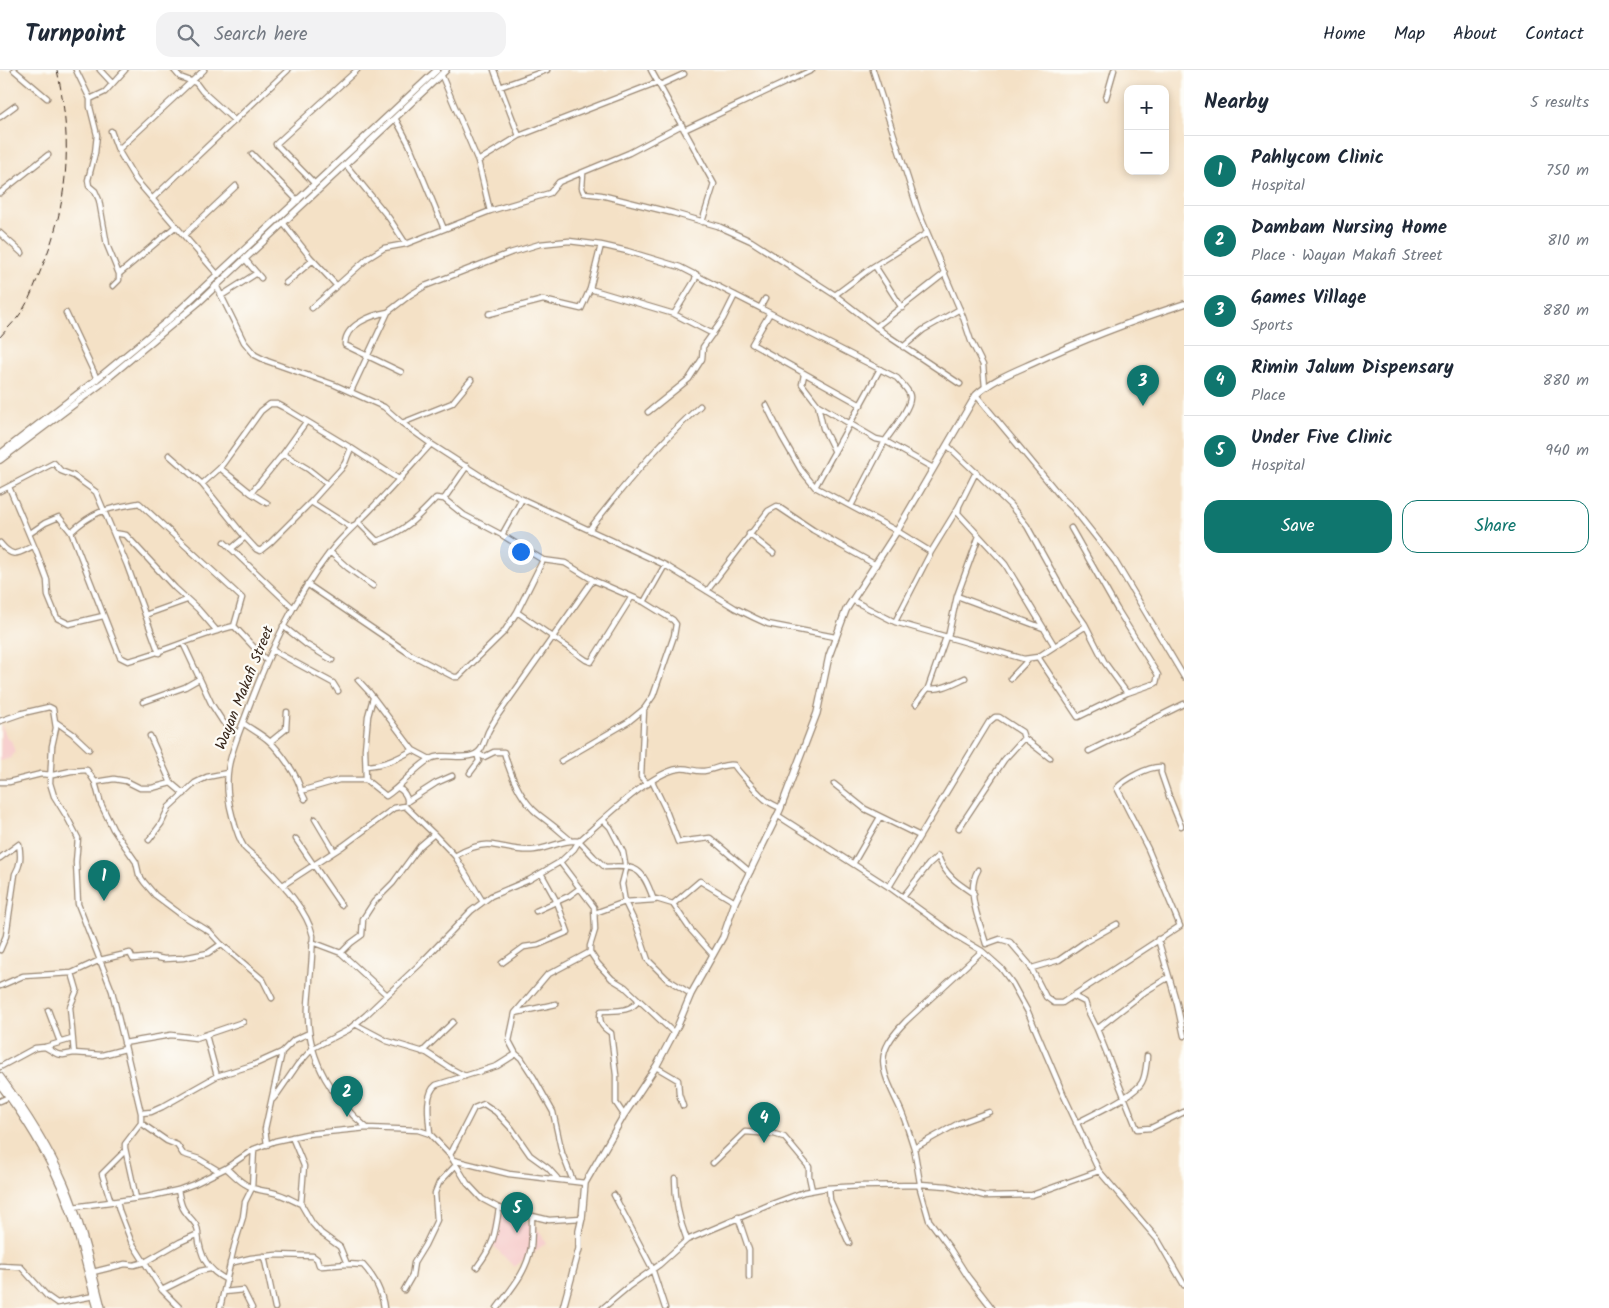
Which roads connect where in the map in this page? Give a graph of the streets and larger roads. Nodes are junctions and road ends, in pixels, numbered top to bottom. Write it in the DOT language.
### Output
graph roads {
  1 [pos="14,70"];
  2 [pos="76,70"];
  3 [pos="100,70"];
  4 [pos="125,70"];
  5 [pos="174,70"];
  6 [pos="204,70"];
  7 [pos="288,70"];
  8 [pos="346,70"];
  9 [pos="357,70"];
  10 [pos="494,70"];
  11 [pos="547,70"];
  12 [pos="650,70"];
  13 [pos="812,70"];
  14 [pos="873,70"];
  15 [pos="1114,70"];
  16 [pos="441,71"];
  17 [pos="684,74"];
  18 [pos="350,76"];
  19 [pos="193,80"];
  20 [pos="658,82"];
  21 [pos="112,83"];
  22 [pos="500,87"];
  23 [pos="47,98"];
  24 [pos="90,98"];
  25 [pos="1106,98"];
  26 [pos="15,106"];
  27 [pos="0,117"];
  28 [pos="395,118"];
  29 [pos="235,121"];
  30 [pos="683,127"];
  31 [pos="111,131"];
  32 [pos="519,136"];
  33 [pos="118,150"];
  34 [pos="252,154"];
  35 [pos="48,155"];
  36 [pos="478,161"];
  37 [pos="346,165"];
  38 [pos="583,174"];
  39 [pos="315,184"];
  40 [pos="236,186"];
  41 [pos="0,193"];
  42 [pos="152,199"];
  43 [pos="298,201"];
  44 [pos="490,211"];
  45 [pos="702,222"];
  46 [pos="284,224"];
  47 [pos="176,226"];
  48 [pos="444,228"];
  49 [pos="0,233"];
  50 [pos="927,233"];
  51 [pos="184,235"];
  52 [pos="406,244"];
  53 [pos="601,245"];
  54 [pos="22,253"];
  55 [pos="244,258"];
  56 [pos="313,260"];
  57 [pos="876,266"];
  58 [pos="257,273"];
  59 [pos="945,273"];
  60 [pos="119,274"];
  61 [pos="696,274"];
  62 [pos="218,275"];
  63 [pos="262,278"];
  64 [pos="286,283"];
  65 [pos="113,286"];
  66 [pos="216,286"];
  67 [pos="337,286"];
  68 [pos="590,289"];
  69 [pos="735,295"];
  70 [pos="835,295"];
  71 [pos="221,296"];
  72 [pos="765,299"];
  73 [pos="1184,304"];
  74 [pos="312,308"];
  75 [pos="760,308"];
  76 [pos="902,308"];
  77 [pos="960,309"];
  78 [pos="388,312"];
  79 [pos="66,313"];
  80 [pos="770,313"];
  81 [pos="489,314"];
  82 [pos="674,314"];
  83 [pos="876,327"];
  84 [pos="713,334"];
  85 [pos="146,343"];
  86 [pos="903,346"];
  87 [pos="367,357"];
  88 [pos="880,369"];
  89 [pos="401,372"];
  90 [pos="802,372"];
  91 [pos="97,379"];
  92 [pos="471,380"];
  93 [pos="960,384"];
  94 [pos="984,387"];
  95 [pos="351,392"];
  96 [pos="976,395"];
  97 [pos="818,404"];
  98 [pos="766,405"];
  99 [pos="861,405"];
  100 [pos="700,406"];
  101 [pos="648,412"];
  102 [pos="306,422"];
  103 [pos="402,424"];
  104 [pos="850,424"];
  105 [pos="886,441"];
  106 [pos="431,444"];
  107 [pos="948,446"];
  108 [pos="351,448"];
  109 [pos="834,450"];
  110 [pos="0,454"];
  111 [pos="283,454"];
  112 [pos="169,455"];
  113 [pos="0,460"];
  114 [pos="467,466"];
  115 [pos="220,468"];
  116 [pos="933,468"];
  117 [pos="976,472"];
  118 [pos="400,480"];
  119 [pos="202,484"];
  120 [pos="326,484"];
  121 [pos="9,486"];
  122 [pos="815,487"];
  123 [pos="0,491"];
  124 [pos="251,493"];
  125 [pos="444,498"];
  126 [pos="522,499"];
  127 [pos="311,502"];
  128 [pos="267,504"];
  129 [pos="851,506"];
  130 [pos="959,506"];
  131 [pos="103,509"];
  132 [pos="358,522"];
  133 [pos="352,528"];
  134 [pos="1071,528"];
  135 [pos="589,530"];
  136 [pos="897,531"];
  137 [pos="71,532"];
  138 [pos="114,533"];
  139 [pos="29,534"];
  140 [pos="750,534"];
  141 [pos="502,535"];
  142 [pos="978,536"];
  143 [pos="244,537"];
  144 [pos="224,542"];
  145 [pos="0,543"];
  146 [pos="33,546"];
  147 [pos="231,549"];
  148 [pos="330,552"];
  149 [pos="931,552"];
  150 [pos="773,553"];
  151 [pos="543,560"];
  152 [pos="665,565"];
  153 [pos="876,565"];
  154 [pos="593,580"];
  155 [pos="307,584"];
  156 [pos="373,586"];
  157 [pos="707,591"];
  158 [pos="957,596"];
  159 [pos="631,598"];
  160 [pos="187,600"];
  161 [pos="852,600"];
  162 [pos="644,602"];
  163 [pos="292,607"];
  164 [pos="517,612"];
  165 [pos="145,615"];
  166 [pos="103,616"];
  167 [pos="895,622"];
  168 [pos="234,626"];
  169 [pos="283,626"];
  170 [pos="1086,626"];
  171 [pos="1043,628"];
  172 [pos="217,630"];
  173 [pos="553,636"];
  174 [pos="835,637"];
  175 [pos="947,637"];
  176 [pos="183,643"];
  177 [pos="1054,645"];
  178 [pos="272,650"];
  179 [pos="159,653"];
  180 [pos="1038,657"];
  181 [pos="266,660"];
  182 [pos="332,660"];
  183 [pos="1028,660"];
  184 [pos="1184,677"];
  185 [pos="965,678"];
  186 [pos="1011,678"];
  187 [pos="199,679"];
  188 [pos="358,680"];
  189 [pos="928,688"];
  190 [pos="338,691"];
  191 [pos="1127,693"];
  192 [pos="373,698"];
  193 [pos="143,702"];
  194 [pos="916,704"];
  195 [pos="1184,704"];
  196 [pos="644,709"];
  197 [pos="287,712"];
  198 [pos="0,721"];
  199 [pos="56,722"];
  200 [pos="243,723"];
  201 [pos="238,733"];
  202 [pos="150,736"];
  203 [pos="1024,738"];
  204 [pos="270,742"];
  205 [pos="88,749"];
  206 [pos="413,750"];
  207 [pos="1089,751"];
  208 [pos="477,753"];
  209 [pos="1050,758"];
  210 [pos="430,759"];
  211 [pos="561,761"];
  212 [pos="366,766"];
  213 [pos="227,773"];
  214 [pos="470,773"];
  215 [pos="49,774"];
  216 [pos="452,776"];
  217 [pos="366,780"];
  218 [pos="0,782"];
  219 [pos="95,782"];
  220 [pos="171,782"];
  221 [pos="650,783"];
  222 [pos="834,784"];
  223 [pos="398,788"];
  224 [pos="301,791"];
  225 [pos="184,794"];
  226 [pos="305,798"];
  227 [pos="406,803"];
  228 [pos="781,808"];
  229 [pos="777,816"];
  230 [pos="880,817"];
  231 [pos="315,818"];
  232 [pos="603,820"];
  233 [pos="1181,826"];
  234 [pos="959,828"];
  235 [pos="434,834"];
  236 [pos="920,836"];
  237 [pos="296,839"];
  238 [pos="149,840"];
  239 [pos="569,840"];
  240 [pos="579,841"];
  241 [pos="334,851"];
  242 [pos="454,856"];
  243 [pos="0,858"];
  244 [pos="560,862"];
  245 [pos="313,864"];
  246 [pos="853,864"];
  247 [pos="625,866"];
  248 [pos="978,870"];
  249 [pos="750,872"];
  250 [pos="541,874"];
  251 [pos="283,885"];
  252 [pos="889,886"];
  253 [pos="580,888"];
  254 [pos="974,894"];
  255 [pos="904,897"];
  256 [pos="661,900"];
  257 [pos="483,902"];
  258 [pos="557,902"];
  259 [pos="625,902"];
  260 [pos="735,902"];
  261 [pos="673,904"];
  262 [pos="342,905"];
  263 [pos="536,910"];
  264 [pos="595,913"];
  265 [pos="1116,924"];
  266 [pos="1158,939"];
  267 [pos="312,942"];
  268 [pos="221,944"];
  269 [pos="0,950"];
  270 [pos="982,951"];
  271 [pos="590,952"];
  272 [pos="341,953"];
  273 [pos="713,955"];
  274 [pos="100,960"];
  275 [pos="502,963"];
  276 [pos="1032,968"];
  277 [pos="72,973"];
  278 [pos="1169,977"];
  279 [pos="0,986"];
  280 [pos="691,994"];
  281 [pos="387,995"];
  282 [pos="1073,996"];
  283 [pos="272,998"];
  284 [pos="638,1001"];
  285 [pos="556,1004"];
  286 [pos="48,1010"];
  287 [pos="515,1013"];
  288 [pos="243,1022"];
  289 [pos="454,1022"];
  290 [pos="355,1024"];
  291 [pos="1097,1028"];
  292 [pos="309,1033"];
  293 [pos="674,1033"];
  294 [pos="206,1034"];
  295 [pos="1184,1036"];
  296 [pos="72,1039"];
  297 [pos="60,1042"];
  298 [pos="124,1043"];
  299 [pos="45,1047"];
  300 [pos="313,1048"];
  301 [pos="125,1049"];
  302 [pos="282,1052"];
  303 [pos="422,1052"];
  304 [pos="74,1053"];
  305 [pos="516,1054"];
  306 [pos="1147,1056"];
  307 [pos="0,1067"];
  308 [pos="656,1067"];
  309 [pos="0,1076"];
  310 [pos="217,1076"];
  311 [pos="465,1076"];
  312 [pos="0,1085"];
  313 [pos="9,1097"];
  314 [pos="1124,1098"];
  315 [pos="272,1099"];
  316 [pos="0,1102"];
  317 [pos="683,1106"];
  318 [pos="989,1112"];
  319 [pos="1184,1112"];
  320 [pos="141,1114"];
  321 [pos="624,1115"];
  322 [pos="141,1123"];
  323 [pos="1076,1123"];
  324 [pos="367,1128"];
  325 [pos="430,1134"];
  326 [pos="292,1138"];
  327 [pos="267,1145"];
  328 [pos="914,1148"];
  329 [pos="254,1149"];
  330 [pos="125,1151"];
  331 [pos="450,1155"];
  332 [pos="455,1163"];
  333 [pos="713,1163"];
  334 [pos="226,1168"];
  335 [pos="219,1171"];
  336 [pos="1099,1171"];
  337 [pos="557,1178"];
  338 [pos="675,1178"];
  339 [pos="574,1181"];
  340 [pos="585,1183"];
  341 [pos="919,1185"];
  342 [pos="252,1188"];
  343 [pos="829,1188"];
  344 [pos="178,1190"];
  345 [pos="812,1190"];
  346 [pos="614,1195"];
  347 [pos="136,1198"];
  348 [pos="117,1201"];
  349 [pos="110,1202"];
  350 [pos="302,1204"];
  351 [pos="74,1207"];
  352 [pos="499,1208"];
  353 [pos="532,1216"];
  354 [pos="738,1217"];
  355 [pos="582,1218"];
  356 [pos="198,1234"];
  357 [pos="686,1240"];
  358 [pos="849,1244"];
  359 [pos="264,1256"];
  360 [pos="145,1262"];
  361 [pos="230,1263"];
  362 [pos="347,1264"];
  363 [pos="0,1266"];
  364 [pos="477,1267"];
  365 [pos="652,1268"];
  366 [pos="210,1269"];
  367 [pos="93,1272"];
  368 [pos="749,1276"];
  369 [pos="227,1280"];
  370 [pos="1184,1285"];
  371 [pos="162,1290"];
  372 [pos="404,1290"];
  373 [pos="224,1292"];
  374 [pos="94,1296"];
  375 [pos="97,1308"];
  376 [pos="102,1308"];
  377 [pos="180,1308"];
  378 [pos="220,1308"];
  379 [pos="252,1308"];
  380 [pos="275,1308"];
  381 [pos="384,1308"];
  382 [pos="497,1308"];
  383 [pos="563,1308"];
  384 [pos="604,1308"];
  385 [pos="665,1308"];
  386 [pos="992,1308"];
  1 -- 23 [label="street"];
  2 -- 24 [label="street"];
  3 -- 21 [label="street"];
  4 -- 21 [label="street"];
  5 -- 19 [label="street"];
  6 -- 19 [label="street"];
  7 -- 29 [label="street"];
  8 -- 18 [label="street"];
  9 -- 18 [label="street"];
  10 -- 22 [label="street"];
  11 -- 22 [label="street"];
  12 -- 20 [label="street"];
  13 -- 30 [label="street"];
  14 -- 50 [label="street"];
  15 -- 25 [label="street"];
  16 -- 28 [label="street"];
  16 -- 36 [label="street"];
  16 -- 39 [label="street"];
  17 -- 20 [label="street"];
  18 -- 39 [label="street"];
  19 -- 29 [label="street"];
  19 -- 33 [label="street"];
  20 -- 30 [label="street"];
  20 -- 32 [label="street"];
  21 -- 24 [label="street"];
  22 -- 32 [label="street"];
  24 -- 60 [label="street"];
  26 -- 27 [label="street"];
  28 -- 37 [label="street"];
  28 -- 48 [label="street"];
  29 -- 42 [label="street"];
  30 -- 38 [label="street"];
  30 -- 45 [label="street"];
  31 -- 33 [label="street"];
  32 -- 36 [label="street"];
  33 -- 42 [label="street"];
  34 -- 43 [label="street"];
  35 -- 41 [label="street"];
  36 -- 44 [label="street"];
  37 -- 46 [label="street"];
  37 -- 52 [label="street"];
  38 -- 44 [label="street"];
  38 -- 45 [label="street"];
  39 -- 43 [label="street"];
  40 -- 51 [label="street"];
  42 -- 47 [label="street"];
  43 -- 62 [label="street"];
  44 -- 48 [label="street"];
  45 -- 70 [label="street"];
  46 -- 55 [label="street"];
  46 -- 56 [label="street"];
  47 -- 51 [label="street"];
  47 -- 60 [label="street"];
  48 -- 52 [label="street"];
  49 -- 54 [label="street"];
  50 -- 57 [label="street"];
  50 -- 59 [label="street"];
  51 -- 62 [label="street"];
  52 -- 67 [label="street"];
  53 -- 61 [label="street"];
  53 -- 68 [label="street"];
  53 -- 78 [label="street"];
  55 -- 58 [label="street"];
  55 -- 66 [label="street"];
  56 -- 64 [label="street"];
  56 -- 67 [label="street"];
  57 -- 70 [label="street"];
  57 -- 76 [label="street"];
  58 -- 63 [label="street"];
  58 -- 71 [label="street"];
  59 -- 76 [label="street"];
  59 -- 77 [label="street"];
  60 -- 65 [label="street"];
  61 -- 69 [label="street"];
  61 -- 82 [label="street"];
  62 -- 85 [label="street"];
  66 -- 71 [label="street"];
  66 -- 85 [label="street"];
  67 -- 74 [label="street"];
  68 -- 81 [label="street"];
  68 -- 82 [label="street"];
  69 -- 75 [label="street"];
  69 -- 84 [label="street"];
  70 -- 83 [label="street"];
  71 -- 95 [label="street"];
  72 -- 75 [label="street"];
  73 -- 94 [label="street"];
  75 -- 80 [label="street"];
  76 -- 83 [label="street"];
  77 -- 86 [label="street"];
  77 -- 94 [label="street"];
  78 -- 87 [label="street"];
  78 -- 87 [label="street"];
  79 -- 91 [label="street"];
  80 -- 88 [label="street"];
  80 -- 90 [label="street"];
  82 -- 84 [label="street"];
  83 -- 86 [label="street"];
  84 -- 101 [label="street"];
  85 -- 91 [label="street"];
  85 -- 113 [label="street"];
  86 -- 93 [label="street"];
  87 -- 89 [label="street"];
  87 -- 95 [label="street"];
  88 -- 99 [label="street"];
  88 -- 105 [label="street"];
  90 -- 97 [label="street"];
  90 -- 99 [label="street"];
  91 -- 110 [label="street"];
  92 -- 103 [label="street"];
  94 -- 96 [label="street"];
  95 -- 103 [label="street"];
  96 -- 107 [label="street"];
  96 -- 184 [label="street"];
  97 -- 104 [label="street"];
  97 -- 109 [label="street"];
  98 -- 122 [label="street"];
  99 -- 104 [label="street"];
  100 -- 135 [label="street"];
  102 -- 108 [label="street"];
  102 -- 111 [label="street"];
  102 -- 115 [label="street"];
  103 -- 106 [label="street"];
  104 -- 105 [label="street"];
  104 -- 109 [label="street"];
  105 -- 116 [label="street"];
  105 -- 129 [label="street"];
  106 -- 114 [label="street"];
  106 -- 118 [label="street, Wayan Makafi Street"];
  107 -- 116 [label="street"];
  107 -- 117 [label="street"];
  108 -- 118 [label="street"];
  108 -- 120 [label="street"];
  109 -- 122 [label="street"];
  111 -- 120 [label="street"];
  111 -- 124 [label="street"];
  112 -- 119 [label="street"];
  114 -- 125 [label="street"];
  114 -- 126 [label="street"];
  115 -- 119 [label="street"];
  115 -- 124 [label="street"];
  116 -- 136 [label="street"];
  117 -- 130 [label="street"];
  117 -- 170 [label="street"];
  118 -- 132 [label="street, Wayan Makafi Street"];
  119 -- 143 [label="street"];
  120 -- 127 [label="street"];
  121 -- 123 [label="street"];
  121 -- 131 [label="street"];
  121 -- 139 [label="street"];
  122 -- 129 [label="street"];
  124 -- 128 [label="street"];
  125 -- 132 [label="street"];
  125 -- 141 [label="street"];
  126 -- 135 [label="street"];
  126 -- 141 [label="street"];
  127 -- 133 [label="street"];
  127 -- 143 [label="street"];
  129 -- 136 [label="street"];
  130 -- 142 [label="street"];
  130 -- 149 [label="street"];
  131 -- 137 [label="street"];
  131 -- 138 [label="street"];
  131 -- 168 [label="street"];
  132 -- 133 [label="street, Wayan Makafi Street"];
  133 -- 148 [label="street, Wayan Makafi Street"];
  134 -- 191 [label="street"];
  135 -- 152 [label="street"];
  136 -- 149 [label="street"];
  136 -- 153 [label="street"];
  137 -- 139 [label="street"];
  137 -- 166 [label="street"];
  138 -- 160 [label="street"];
  138 -- 165 [label="street"];
  139 -- 146 [label="street"];
  140 -- 150 [label="street"];
  140 -- 153 [label="street"];
  140 -- 157 [label="street"];
  141 -- 151 [label="street"];
  142 -- 158 [label="street"];
  142 -- 171 [label="street"];
  143 -- 147 [label="street"];
  144 -- 147 [label="street"];
  145 -- 146 [label="street"];
  146 -- 166 [label="street"];
  147 -- 163 [label="street"];
  148 -- 155 [label="street, Wayan Makafi Street"];
  148 -- 156 [label="street"];
  149 -- 167 [label="street"];
  151 -- 154 [label="street"];
  151 -- 164 [label="street"];
  152 -- 157 [label="street"];
  152 -- 162 [label="street"];
  153 -- 161 [label="street"];
  154 -- 159 [label="street"];
  154 -- 173 [label="street"];
  155 -- 163 [label="street, Wayan Makafi Street"];
  155 -- 164 [label="street"];
  157 -- 174 [label="street"];
  158 -- 171 [label="street"];
  158 -- 175 [label="street"];
  159 -- 162 [label="street"];
  159 -- 173 [label="street"];
  160 -- 165 [label="street"];
  160 -- 172 [label="street"];
  161 -- 167 [label="street"];
  161 -- 174 [label="street"];
  162 -- 196 [label="street"];
  163 -- 169 [label="street, Wayan Makafi Street"];
  164 -- 173 [label="street"];
  165 -- 179 [label="street"];
  166 -- 179 [label="street"];
  167 -- 175 [label="street"];
  168 -- 172 [label="street"];
  168 -- 181 [label="street"];
  169 -- 178 [label="street, Wayan Makafi Street"];
  169 -- 182 [label="street"];
  170 -- 177 [label="street"];
  170 -- 191 [label="street"];
  171 -- 177 [label="street"];
  172 -- 176 [label="street"];
  173 -- 208 [label="street"];
  174 -- 228 [label="street"];
  175 -- 183 [label="street"];
  175 -- 189 [label="street"];
  176 -- 179 [label="street"];
  176 -- 187 [label="street"];
  177 -- 180 [label="street"];
  178 -- 181 [label="street, Wayan Makafi Street"];
  178 -- 190 [label="street"];
  180 -- 183 [label="street"];
  180 -- 191 [label="street"];
  181 -- 200 [label="street, Wayan Makafi Street"];
  183 -- 186 [label="street"];
  185 -- 189 [label="street"];
  187 -- 193 [label="street"];
  187 -- 201 [label="street"];
  188 -- 192 [label="street"];
  189 -- 194 [label="street"];
  192 -- 206 [label="street"];
  192 -- 212 [label="street"];
  195 -- 207 [label="street"];
  196 -- 211 [label="street"];
  196 -- 221 [label="street"];
  197 -- 204 [label="street"];
  198 -- 199 [label="street"];
  199 -- 205 [label="street"];
  199 -- 215 [label="street"];
  200 -- 201 [label="street, Wayan Makafi Street"];
  200 -- 204 [label="street"];
  201 -- 213 [label="street, Wayan Makafi Street"];
  202 -- 220 [label="street"];
  203 -- 209 [label="street"];
  203 -- 234 [label="street"];
  203 -- 236 [label="street"];
  204 -- 224 [label="street"];
  206 -- 210 [label="street"];
  206 -- 212 [label="street"];
  208 -- 210 [label="street"];
  208 -- 214 [label="street"];
  208 -- 239 [label="street"];
  210 -- 223 [label="street"];
  212 -- 217 [label="street"];
  213 -- 225 [label="street"];
  213 -- 251 [label="street, Wayan Makafi Street"];
  215 -- 218 [label="street"];
  215 -- 219 [label="street"];
  215 -- 274 [label="street"];
  216 -- 227 [label="street"];
  217 -- 223 [label="street"];
  217 -- 224 [label="street"];
  219 -- 220 [label="street"];
  219 -- 268 [label="street"];
  220 -- 225 [label="street"];
  221 -- 228 [label="street"];
  221 -- 232 [label="street"];
  221 -- 249 [label="street"];
  222 -- 230 [label="street"];
  223 -- 227 [label="street"];
  224 -- 226 [label="street"];
  225 -- 238 [label="street"];
  227 -- 235 [label="street"];
  227 -- 241 [label="street"];
  228 -- 229 [label="street"];
  229 -- 246 [label="street"];
  229 -- 249 [label="street"];
  230 -- 236 [label="street"];
  230 -- 246 [label="street"];
  231 -- 241 [label="street"];
  232 -- 240 [label="street"];
  232 -- 247 [label="street"];
  233 -- 266 [label="street"];
  235 -- 242 [label="street"];
  235 -- 272 [label="street"];
  236 -- 252 [label="street"];
  237 -- 245 [label="street"];
  239 -- 240 [label="street"];
  239 -- 242 [label="street"];
  240 -- 244 [label="street"];
  240 -- 247 [label="street"];
  241 -- 245 [label="street"];
  242 -- 257 [label="street"];
  243 -- 269 [label="street"];
  244 -- 250 [label="street"];
  244 -- 253 [label="street"];
  245 -- 251 [label="street"];
  245 -- 262 [label="street"];
  246 -- 252 [label="street"];
  247 -- 256 [label="street"];
  247 -- 259 [label="street"];
  248 -- 254 [label="street"];
  249 -- 260 [label="street"];
  250 -- 257 [label="street"];
  250 -- 258 [label="street"];
  251 -- 267 [label="street, Wayan Makafi Street"];
  252 -- 255 [label="street"];
  253 -- 258 [label="street"];
  253 -- 264 [label="street"];
  254 -- 255 [label="street"];
  254 -- 276 [label="street"];
  255 -- 270 [label="street"];
  256 -- 259 [label="street"];
  256 -- 261 [label="street"];
  257 -- 281 [label="street"];
  258 -- 263 [label="street"];
  258 -- 275 [label="street"];
  259 -- 264 [label="street"];
  259 -- 280 [label="street"];
  260 -- 261 [label="street"];
  260 -- 273 [label="street"];
  261 -- 273 [label="street"];
  264 -- 271 [label="street"];
  265 -- 276 [label="street"];
  266 -- 278 [label="street"];
  266 -- 282 [label="street"];
  267 -- 272 [label="street"];
  267 -- 292 [label="street, Wayan Makafi Street"];
  268 -- 274 [label="street"];
  268 -- 283 [label="street"];
  270 -- 323 [label="street"];
  270 -- 328 [label="street"];
  271 -- 284 [label="street"];
  271 -- 287 [label="street"];
  272 -- 281 [label="street"];
  273 -- 280 [label="street"];
  274 -- 277 [label="street"];
  274 -- 298 [label="street"];
  276 -- 282 [label="street"];
  277 -- 279 [label="street"];
  277 -- 296 [label="street"];
  278 -- 291 [label="street"];
  278 -- 295 [label="street"];
  280 -- 293 [label="street"];
  281 -- 290 [label="street"];
  282 -- 291 [label="street"];
  284 -- 293 [label="street"];
  284 -- 321 [label="street"];
  285 -- 287 [label="street"];
  286 -- 297 [label="street"];
  287 -- 305 [label="street"];
  288 -- 294 [label="street"];
  289 -- 303 [label="street"];
  290 -- 300 [label="street"];
  290 -- 303 [label="street"];
  291 -- 314 [label="street"];
  292 -- 300 [label="street, Wayan Makafi Street"];
  292 -- 302 [label="street"];
  293 -- 308 [label="street"];
  294 -- 298 [label="street"];
  294 -- 310 [label="street"];
  296 -- 297 [label="street"];
  296 -- 304 [label="street"];
  297 -- 299 [label="street"];
  298 -- 301 [label="street"];
  299 -- 304 [label="street"];
  299 -- 307 [label="street"];
  300 -- 315 [label="street"];
  300 -- 324 [label="street, Wayan Makafi Street"];
  301 -- 304 [label="street"];
  301 -- 320 [label="street"];
  302 -- 310 [label="street"];
  302 -- 315 [label="street"];
  303 -- 311 [label="street"];
  305 -- 311 [label="street"];
  305 -- 339 [label="street"];
  306 -- 314 [label="street"];
  308 -- 317 [label="street"];
  308 -- 321 [label="street"];
  309 -- 351 [label="street"];
  310 -- 320 [label="street"];
  311 -- 325 [label="street"];
  312 -- 313 [label="street"];
  313 -- 316 [label="street"];
  313 -- 374 [label="street"];
  314 -- 319 [label="street"];
  314 -- 323 [label="street"];
  315 -- 327 [label="street"];
  318 -- 328 [label="street"];
  320 -- 322 [label="street"];
  321 -- 340 [label="street"];
  322 -- 330 [label="street"];
  322 -- 335 [label="street"];
  323 -- 336 [label="street"];
  324 -- 325 [label="street"];
  324 -- 326 [label="street"];
  325 -- 331 [label="street"];
  326 -- 327 [label="street"];
  326 -- 350 [label="street"];
  327 -- 329 [label="street"];
  328 -- 341 [label="street"];
  329 -- 334 [label="street"];
  329 -- 342 [label="street"];
  330 -- 347 [label="street"];
  330 -- 349 [label="street"];
  331 -- 332 [label="street"];
  331 -- 337 [label="street"];
  332 -- 337 [label="street"];
  332 -- 352 [label="street"];
  332 -- 372 [label="street"];
  333 -- 345 [label="street"];
  334 -- 335 [label="street"];
  334 -- 342 [label="street"];
  335 -- 344 [label="street"];
  336 -- 341 [label="street"];
  336 -- 370 [label="street"];
  337 -- 339 [label="street"];
  338 -- 357 [label="street"];
  339 -- 340 [label="street"];
  340 -- 355 [label="street"];
  341 -- 343 [label="street"];
  341 -- 386 [label="street"];
  342 -- 350 [label="street"];
  342 -- 361 [label="street"];
  343 -- 345 [label="street"];
  343 -- 358 [label="street"];
  344 -- 347 [label="street"];
  344 -- 356 [label="street"];
  345 -- 354 [label="street"];
  346 -- 365 [label="street"];
  347 -- 348 [label="street"];
  348 -- 349 [label="street"];
  348 -- 360 [label="street"];
  349 -- 351 [label="street"];
  350 -- 362 [label="street"];
  351 -- 367 [label="street"];
  352 -- 353 [label="street"];
  352 -- 364 [label="street"];
  353 -- 355 [label="street"];
  353 -- 382 [label="street"];
  354 -- 357 [label="street"];
  354 -- 368 [label="street"];
  355 -- 383 [label="street"];
  356 -- 360 [label="street"];
  356 -- 366 [label="street"];
  357 -- 365 [label="street"];
  359 -- 361 [label="street"];
  359 -- 362 [label="street"];
  359 -- 380 [label="street"];
  360 -- 367 [label="street"];
  360 -- 371 [label="street"];
  361 -- 369 [label="street"];
  362 -- 381 [label="street"];
  363 -- 374 [label="street"];
  365 -- 384 [label="street"];
  365 -- 385 [label="street"];
  366 -- 369 [label="street"];
  366 -- 371 [label="street"];
  367 -- 376 [label="street"];
  369 -- 373 [label="street"];
  371 -- 377 [label="street"];
  373 -- 378 [label="street"];
  373 -- 379 [label="street"];
  374 -- 375 [label="street"];
}
